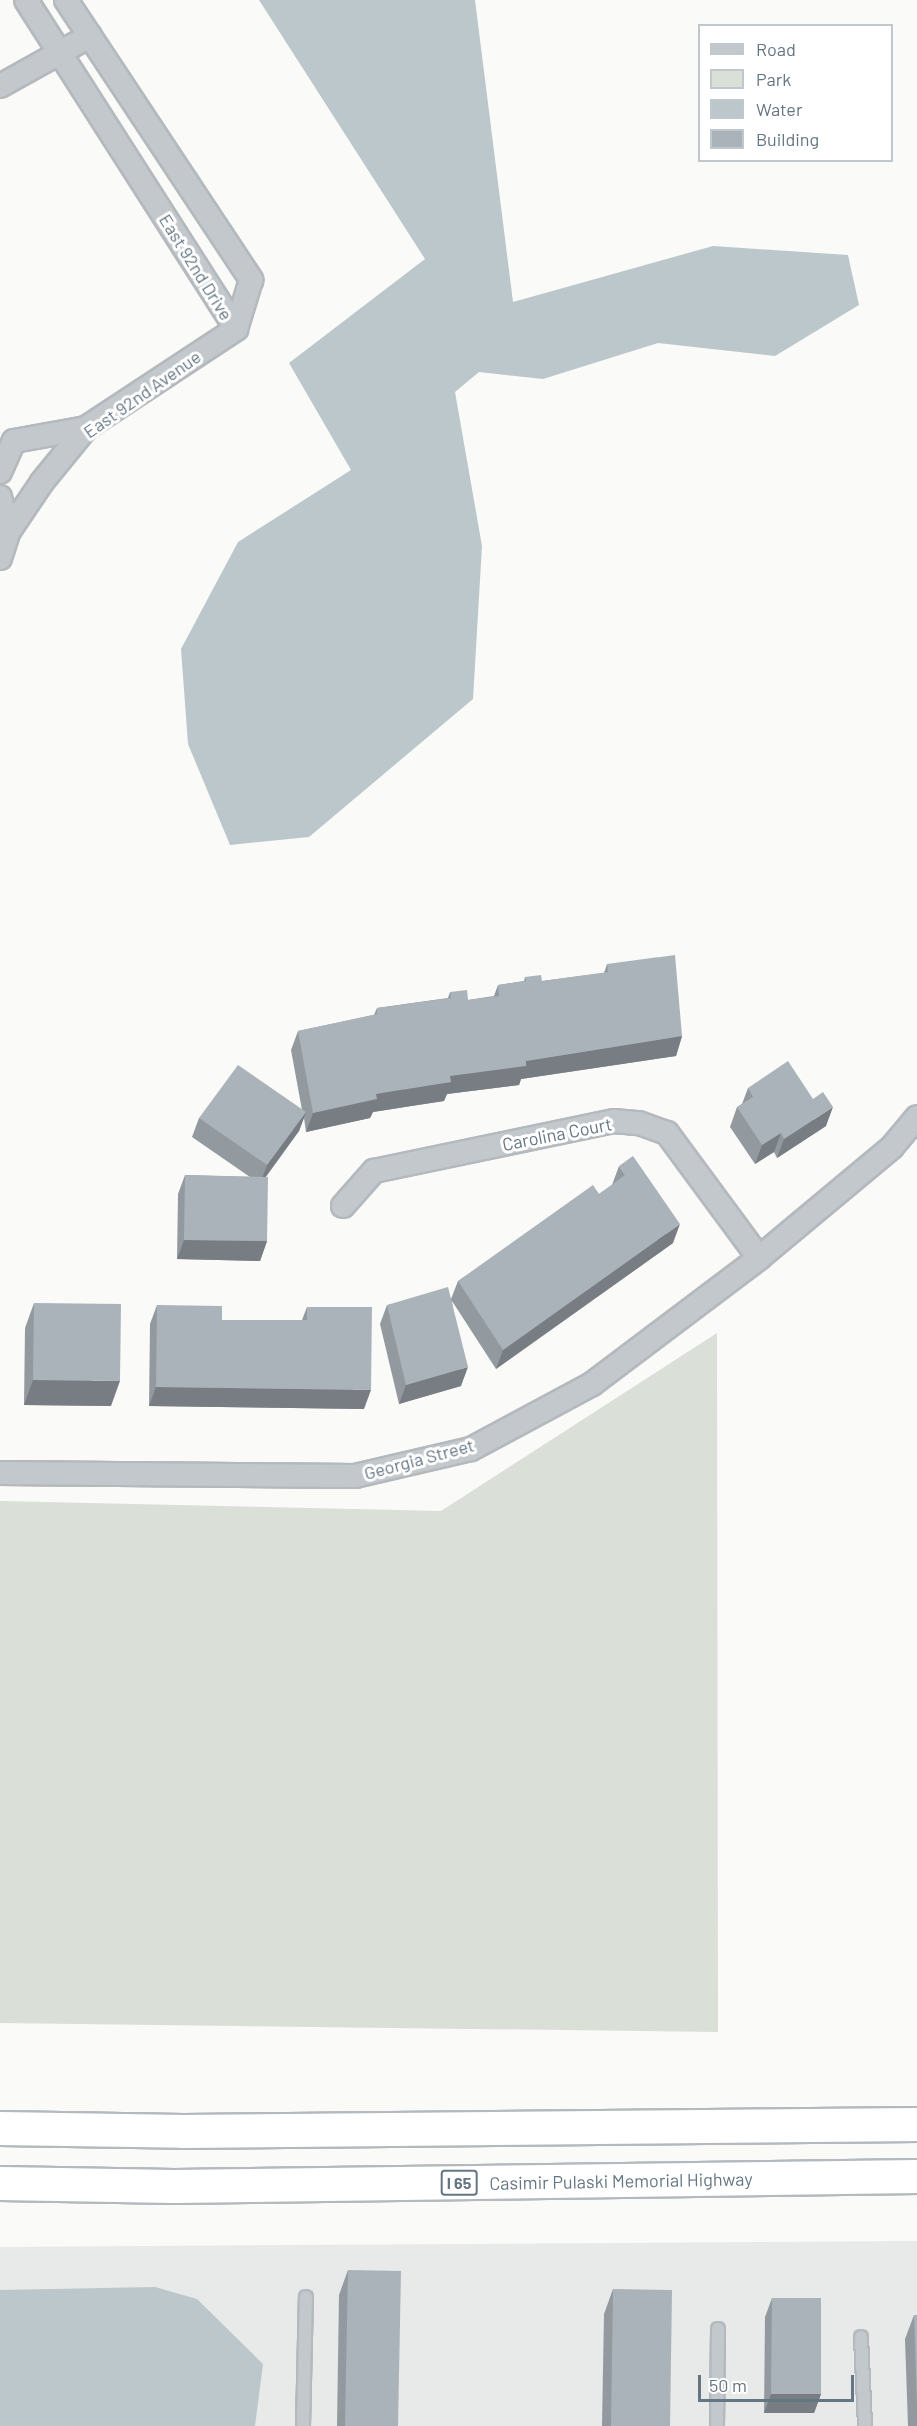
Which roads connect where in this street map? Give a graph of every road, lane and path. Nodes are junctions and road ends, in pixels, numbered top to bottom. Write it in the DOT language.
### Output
graph roads {
  1 [pos="26,0"];
  2 [pos="66,0"];
  3 [pos="90,36"];
  4 [pos="61,53"];
  5 [pos="0,86"];
  6 [pos="236,329"];
  7 [pos="86,428"];
  8 [pos="0,472"];
  9 [pos="0,497"];
  10 [pos="9,531"];
  11 [pos="0,558"];
  12 [pos="917,1117"];
  13 [pos="343,1206"];
  14 [pos="759,1258"];
  15 [pos="0,1473"];
  16 [pos="917,2124"];
  17 [pos="0,2128"];
  18 [pos="917,2176"];
  19 [pos="0,2183"];
  20 [pos="306,2297"];
  21 [pos="718,2329"];
  22 [pos="861,2337"];
  23 [pos="303,2426"];
  24 [pos="717,2426"];
  25 [pos="865,2426"];
  1 -- 4 [label="street, East 92nd Drive"];
  2 -- 3 [label="street, East 92nd Drive"];
  3 -- 4 [label="street"];
  3 -- 6 [label="street, East 92nd Drive"];
  4 -- 5 [label="street"];
  4 -- 6 [label="street, East 92nd Drive"];
  6 -- 7 [label="street, East 92nd Avenue"];
  7 -- 8 [label="street"];
  7 -- 10 [label="street, East 92nd Avenue"];
  9 -- 10 [label="street"];
  10 -- 11 [label="street, East 92nd Avenue"];
  12 -- 14 [label="street, Georgia Street"];
  13 -- 14 [label="street, Carolina Court"];
  14 -- 15 [label="street, Georgia Street"];
  16 -- 17 [label="highway"];
  18 -- 19 [label="highway, Casimir Pulaski Memorial Highway / I 65"];
  20 -- 23 [label="lane"];
  21 -- 24 [label="lane"];
  22 -- 25 [label="lane"];
}
